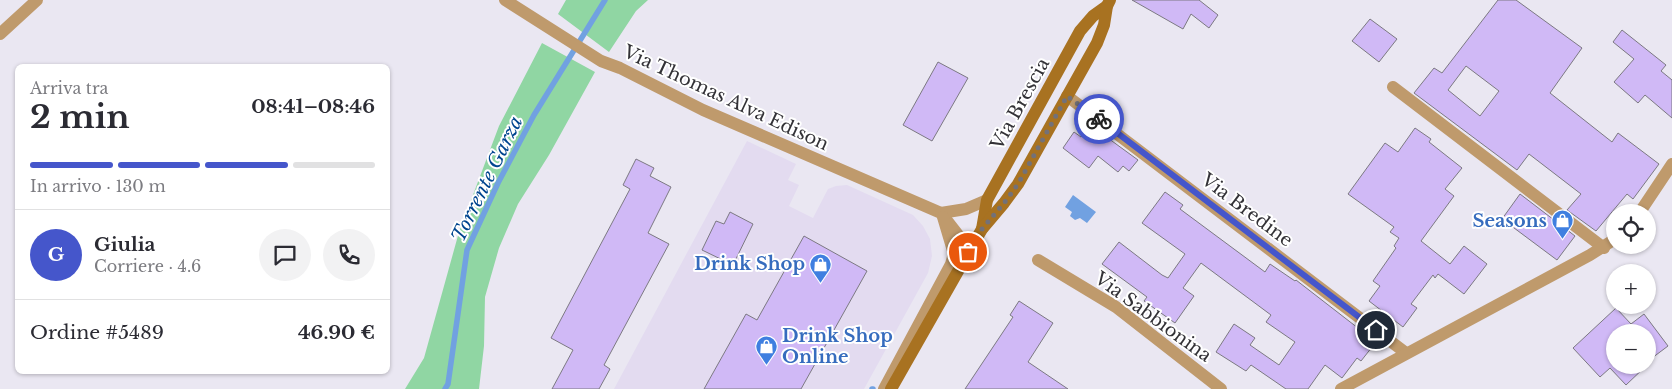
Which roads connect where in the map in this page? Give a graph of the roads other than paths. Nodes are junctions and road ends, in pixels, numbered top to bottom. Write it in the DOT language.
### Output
graph roads {
  1 [pos="38,0"];
  2 [pos="505,0"];
  3 [pos="1108,3"];
  4 [pos="0,34"];
  5 [pos="1393,87"];
  6 [pos="1067,96"];
  7 [pos="1672,164"];
  8 [pos="988,200"];
  9 [pos="1645,204"];
  10 [pos="941,213"];
  11 [pos="982,229"];
  12 [pos="1604,248"];
  13 [pos="968,252"];
  14 [pos="1038,260"];
  15 [pos="1406,353"];
  16 [pos="884,389"];
  17 [pos="891,389"];
  18 [pos="1220,389"];
  19 [pos="1341,389"];
  1 -- 4 [label="street"];
  2 -- 10 [label="street, Via Thomas Alva Edison"];
  3 -- 6 [label="main road, Via Brescia"];
  3 -- 8 [label="main road, Via Brescia"];
  5 -- 12 [label="street"];
  6 -- 11 [label="main road, Via Brescia"];
  6 -- 15 [label="street, Via Bredine"];
  7 -- 9 [label="street"];
  8 -- 10 [label="street"];
  8 -- 11 [label="main road, Via Brescia"];
  10 -- 13 [label="street, Via Thomas Alva Edison"];
  10 -- 16 [label="street"];
  11 -- 13 [label="main road, Via Brescia"];
  12 -- 15 [label="street"];
  13 -- 17 [label="main road, Via Brescia"];
  14 -- 18 [label="street, Via Sabbionina"];
  15 -- 19 [label="street"];
}
